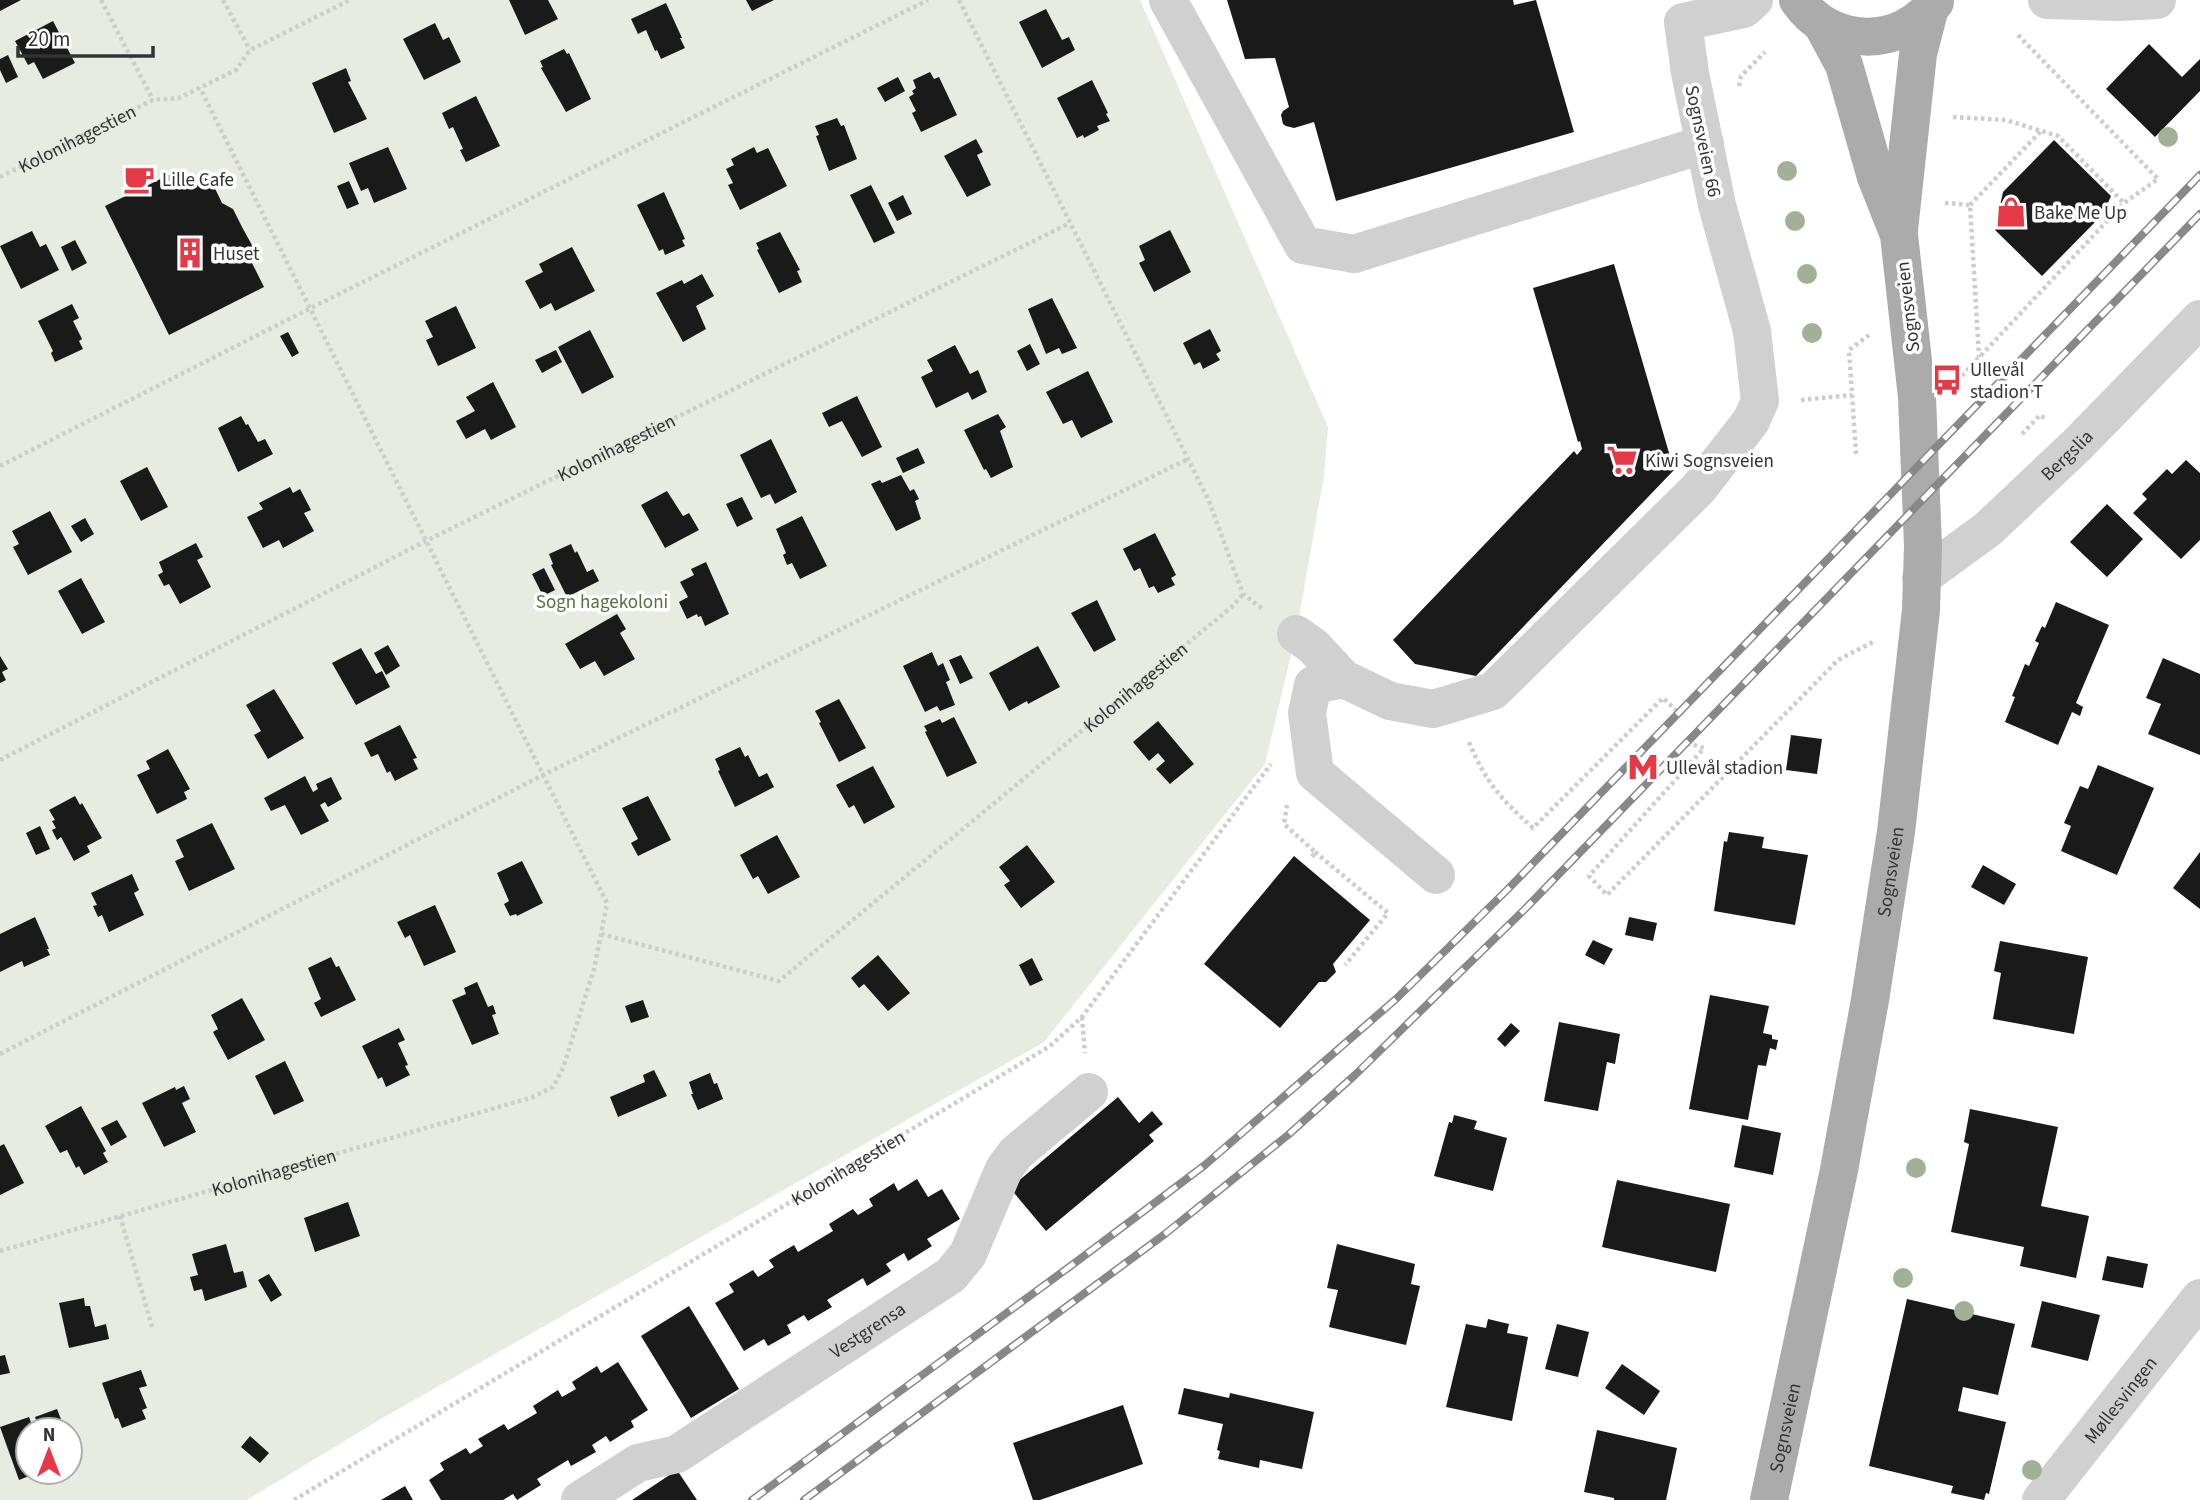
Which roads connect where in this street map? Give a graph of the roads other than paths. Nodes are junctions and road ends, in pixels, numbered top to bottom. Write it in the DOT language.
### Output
graph roads {
  1 [pos="1168,0"];
  2 [pos="1754,0"];
  3 [pos="2047,0"];
  4 [pos="2157,0"];
  5 [pos="1933,5"];
  6 [pos="1680,11"];
  7 [pos="1811,13"];
  8 [pos="1705,144"];
  9 [pos="1899,235"];
  10 [pos="2200,319"];
  11 [pos="1922,562"];
  12 [pos="1296,634"];
  13 [pos="1344,679"];
  14 [pos="1436,875"];
  15 [pos="1089,1092"];
  16 [pos="2200,1298"];
  17 [pos="580,1500"];
  18 [pos="1769,1500"];
  19 [pos="2041,1500"];
  1 -- 8 [label="street"];
  2 -- 6 [label="street, Sognsveien 66"];
  3 -- 4 [label="street"];
  5 -- 7 [label="main road"];
  5 -- 9 [label="main road, Sognsveien"];
  6 -- 8 [label="street, Sognsveien 66"];
  7 -- 9 [label="main road, Sognsveien"];
  8 -- 13 [label="street, Sognsveien 66"];
  9 -- 11 [label="main road, Sognsveien"];
  10 -- 11 [label="street, Bergslia"];
  11 -- 18 [label="main road, Sognsveien"];
  12 -- 13 [label="street"];
  13 -- 14 [label="street"];
  15 -- 17 [label="street, Vestgrensa"];
  16 -- 19 [label="street, Møllesvingen"];
}
